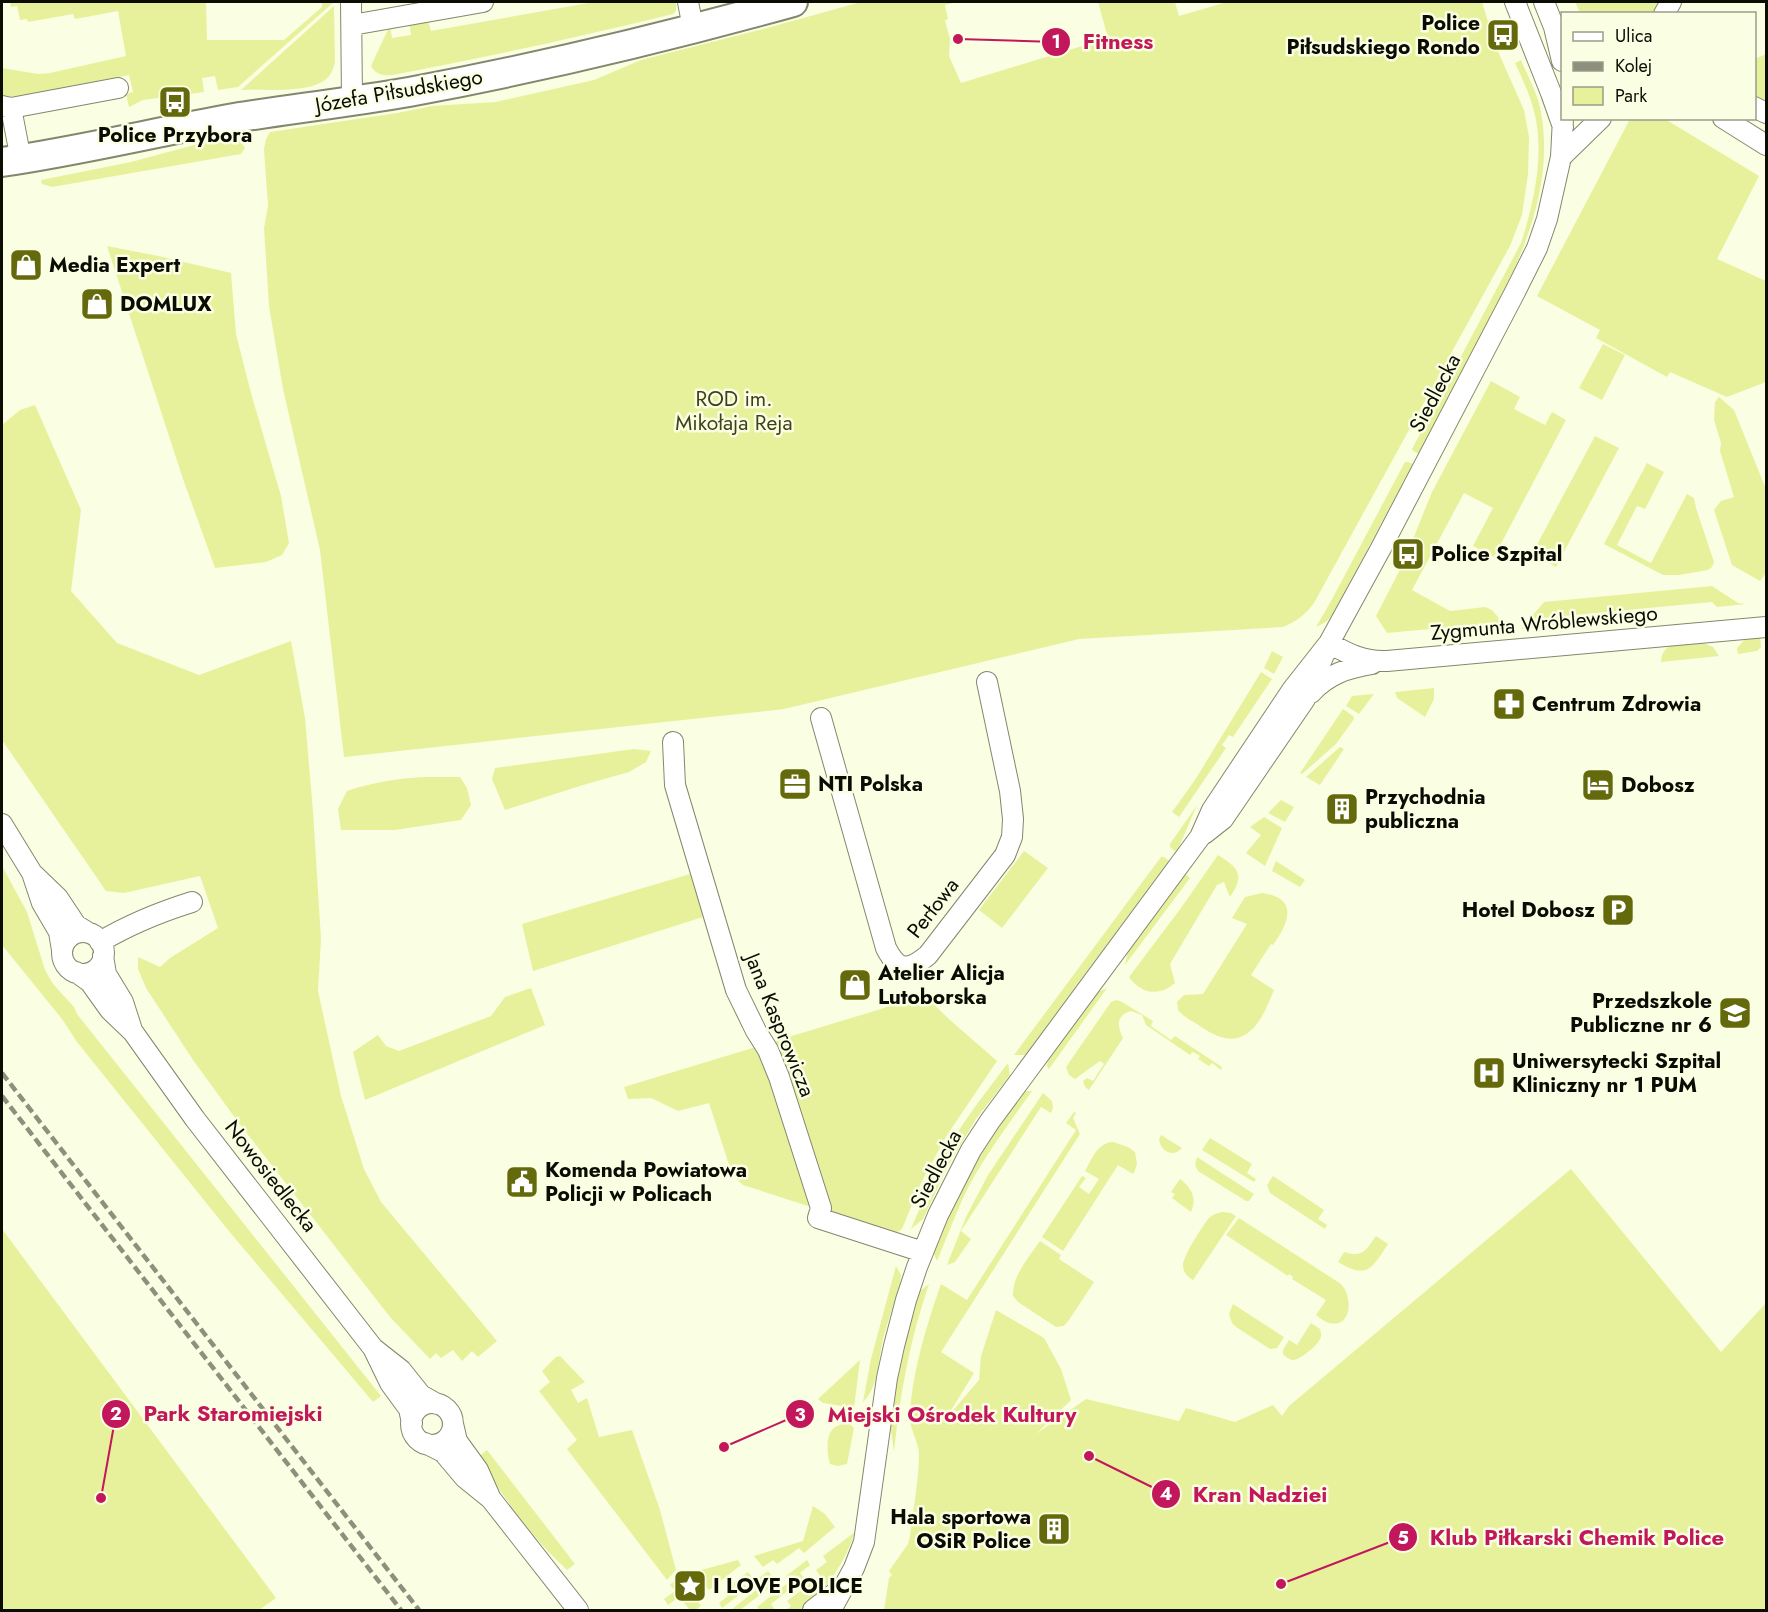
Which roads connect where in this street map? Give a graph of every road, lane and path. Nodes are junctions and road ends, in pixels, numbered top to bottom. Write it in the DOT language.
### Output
graph roads {
  1 [pos="351,2"];
  2 [pos="483,2"];
  3 [pos="793,2"];
  4 [pos="1515,2"];
  5 [pos="1544,2"];
  6 [pos="690,15"];
  7 [pos="352,25"];
  8 [pos="1561,53"];
  9 [pos="118,88"];
  10 [pos="352,100"];
  11 [pos="6,107"];
  12 [pos="1561,118"];
  13 [pos="1600,120"];
  14 [pos="1726,120"];
  15 [pos="1563,123"];
  16 [pos="1767,145"];
  17 [pos="1561,157"];
  18 [pos="11,161"];
  19 [pos="1767,627"];
  20 [pos="1329,643"];
  21 [pos="1387,661"];
  22 [pos="987,682"];
  23 [pos="1305,699"];
  24 [pos="821,718"];
  25 [pos="673,742"];
  26 [pos="2,824"];
  27 [pos="1200,837"];
  28 [pos="32,873"];
  29 [pos="192,902"];
  30 [pos="98,944"];
  31 [pos="62,950"];
  32 [pos="76,972"];
  33 [pos="133,1032"];
  34 [pos="923,1252"];
  35 [pos="373,1348"];
  36 [pos="437,1404"];
  37 [pos="412,1423"];
  38 [pos="453,1425"];
  39 [pos="424,1443"];
  40 [pos="491,1499"];
  41 [pos="847,1582"];
  42 [pos="578,1611"];
  43 [pos="813,1611"];
  44 [pos="831,1611"];
  1 -- 7 [label="street"];
  2 -- 7 [label="street"];
  3 -- 6 [label="street, Józefa Piłsudskiego"];
  4 -- 12 [label="street, Siedlecka"];
  5 -- 8 [label="street"];
  6 -- 10 [label="street, Józefa Piłsudskiego"];
  7 -- 10 [label="street"];
  9 -- 11 [label="street"];
  10 -- 18 [label="street, Józefa Piłsudskiego"];
  11 -- 18 [label="street"];
  13 -- 17 [label="street"];
  14 -- 16 [label="street"];
  15 -- 17 [label="street, Siedlecka"];
  17 -- 20 [label="street, Siedlecka"];
  19 -- 21 [label="street, Zygmunta Wróblewskiego"];
  20 -- 21 [label="street, Zygmunta Wróblewskiego"];
  20 -- 23 [label="street, Siedlecka"];
  20 -- 27 [label="street, Siedlecka"];
  21 -- 23 [label="street, Siedlecka"];
  22 -- 24 [label="street, Perłowa"];
  23 -- 27 [label="street, Siedlecka"];
  25 -- 34 [label="street, Jana Kasprowicza"];
  26 -- 28 [label="street, Nowosiedlecka"];
  27 -- 34 [label="street, Siedlecka"];
  28 -- 30 [label="street, Nowosiedlecka"];
  28 -- 31 [label="street, Nowosiedlecka"];
  29 -- 30 [label="street"];
  30 -- 31 [label="street"];
  30 -- 32 [label="street"];
  30 -- 33 [label="street, Nowosiedlecka"];
  31 -- 32 [label="street, Nowosiedlecka"];
  32 -- 33 [label="street, Nowosiedlecka"];
  33 -- 35 [label="street, Nowosiedlecka"];
  34 -- 41 [label="street, Siedlecka"];
  35 -- 36 [label="street, Nowosiedlecka"];
  35 -- 37 [label="street, Nowosiedlecka"];
  36 -- 37 [label="street"];
  36 -- 38 [label="street, Nowosiedlecka"];
  37 -- 39 [label="street, Nowosiedlecka"];
  38 -- 39 [label="street"];
  38 -- 40 [label="street, Nowosiedlecka"];
  39 -- 40 [label="street, Nowosiedlecka"];
  40 -- 42 [label="street, Nowosiedlecka"];
  41 -- 43 [label="street, Siedlecka"];
  41 -- 44 [label="street, Siedlecka"];
}
